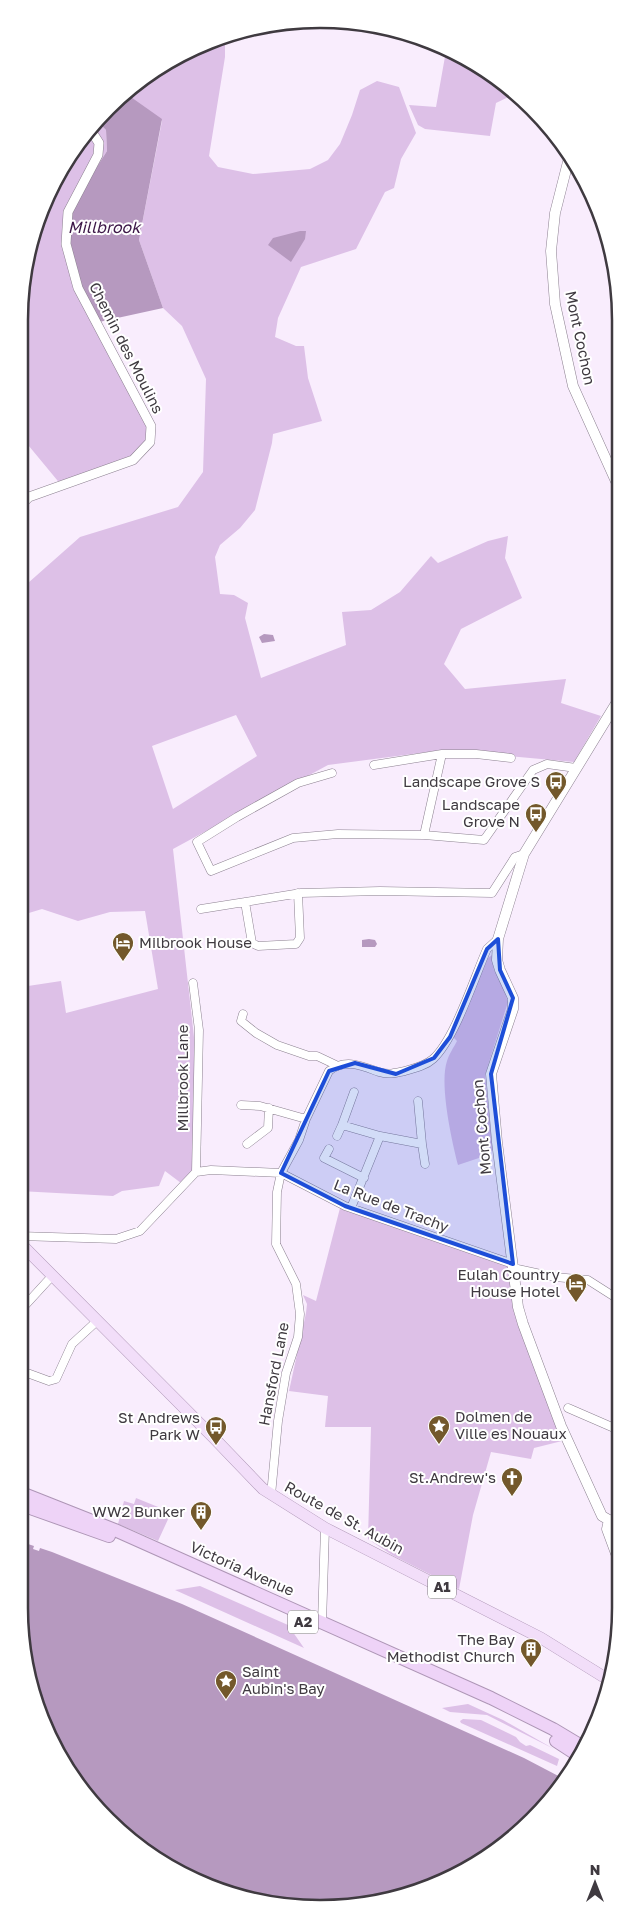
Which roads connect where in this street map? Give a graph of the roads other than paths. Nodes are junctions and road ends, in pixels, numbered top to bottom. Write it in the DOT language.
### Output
graph roads {
  1 [pos="94,135"];
  2 [pos="567,164"];
  3 [pos="612,472"];
  4 [pos="28,498"];
  5 [pos="612,710"];
  6 [pos="442,754"];
  7 [pos="511,758"];
  8 [pos="374,765"];
  9 [pos="576,768"];
  10 [pos="332,773"];
  11 [pos="424,835"];
  12 [pos="524,854"];
  13 [pos="298,893"];
  14 [pos="245,902"];
  15 [pos="202,909"];
  16 [pos="498,939"];
  17 [pos="193,983"];
  18 [pos="243,1014"];
  19 [pos="336,1065"];
  20 [pos="354,1092"];
  21 [pos="418,1102"];
  22 [pos="241,1105"];
  23 [pos="269,1108"];
  24 [pos="306,1119"];
  25 [pos="342,1125"];
  26 [pos="337,1136"];
  27 [pos="380,1136"];
  28 [pos="247,1144"];
  29 [pos="422,1144"];
  30 [pos="329,1148"];
  31 [pos="425,1164"];
  32 [pos="196,1172"];
  33 [pos="281,1173"];
  34 [pos="364,1178"];
  35 [pos="351,1208"];
  36 [pos="28,1235"];
  37 [pos="28,1251"];
  38 [pos="513,1266"];
  39 [pos="52,1276"];
  40 [pos="612,1296"];
  41 [pos="28,1302"];
  42 [pos="97,1321"];
  43 [pos="28,1373"];
  44 [pos="568,1408"];
  45 [pos="612,1427"];
  46 [pos="271,1495"];
  47 [pos="28,1496"];
  48 [pos="28,1507"];
  49 [pos="612,1519"];
  50 [pos="609,1520"];
  51 [pos="325,1528"];
  52 [pos="612,1543"];
  53 [pos="322,1623"];
  54 [pos="604,1677"];
  55 [pos="578,1744"];
  56 [pos="574,1752"];
  1 -- 4 [label="street, Chemin des Moulins"];
  2 -- 3 [label="main road, Mont Cochon"];
  5 -- 9 [label="main road, Mont Cochon"];
  6 -- 7 [label="street"];
  6 -- 8 [label="street"];
  6 -- 11 [label="street"];
  9 -- 11 [label="street"];
  9 -- 12 [label="main road, Mont Cochon"];
  10 -- 11 [label="street"];
  12 -- 13 [label="street"];
  12 -- 16 [label="main road, Mont Cochon"];
  13 -- 14 [label="street"];
  13 -- 14 [label="street"];
  14 -- 15 [label="street"];
  16 -- 19 [label="street"];
  16 -- 38 [label="main road, Mont Cochon"];
  17 -- 32 [label="street, Millbrook Lane"];
  18 -- 19 [label="street"];
  19 -- 24 [label="street, Hansford Lane"];
  20 -- 25 [label="street"];
  21 -- 29 [label="street"];
  22 -- 23 [label="street"];
  23 -- 24 [label="street"];
  23 -- 28 [label="street"];
  24 -- 33 [label="street, Hansford Lane"];
  25 -- 26 [label="street"];
  25 -- 27 [label="street"];
  27 -- 29 [label="street"];
  27 -- 34 [label="street"];
  29 -- 31 [label="street"];
  30 -- 34 [label="street"];
  32 -- 33 [label="street, La Rue de Trachy"];
  32 -- 36 [label="street"];
  33 -- 35 [label="street, La Rue de Trachy"];
  33 -- 46 [label="street, Hansford Lane"];
  34 -- 35 [label="street"];
  35 -- 38 [label="street, La Rue de Trachy"];
  37 -- 39 [label="main road, Route de St. Aubin / A1"];
  38 -- 40 [label="street, La Rue de Trachy"];
  38 -- 50 [label="main road, Mont Cochon"];
  39 -- 41 [label="street"];
  39 -- 42 [label="main road, Route de St. Aubin / A1"];
  42 -- 43 [label="street"];
  42 -- 46 [label="main road, Route de St. Aubin / A1"];
  44 -- 45 [label="street"];
  46 -- 51 [label="main road, Route de St. Aubin / A1"];
  47 -- 53 [label="highway, Victoria Avenue / A2"];
  48 -- 56 [label="highway, Victoria Avenue / A2"];
  49 -- 50 [label="street"];
  50 -- 52 [label="main road, Mont Cochon"];
  51 -- 53 [label="street"];
  51 -- 54 [label="main road, Route de St. Aubin / A1"];
  53 -- 55 [label="highway, Victoria Avenue / A2"];
}
